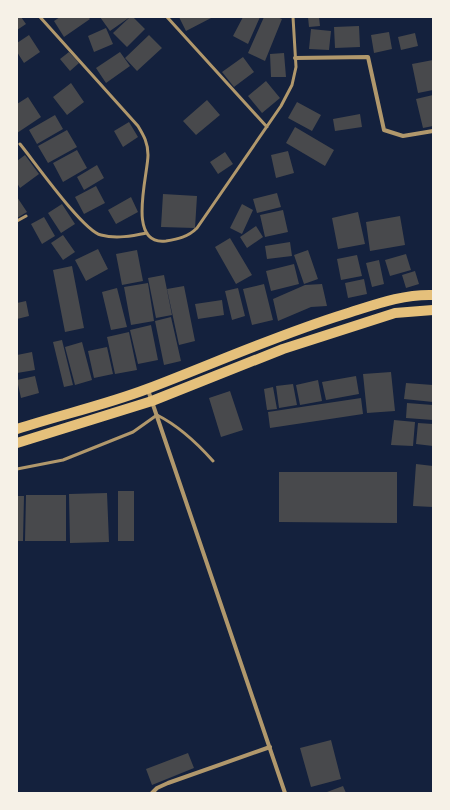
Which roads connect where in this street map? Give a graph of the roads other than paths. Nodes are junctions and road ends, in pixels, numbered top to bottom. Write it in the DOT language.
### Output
graph roads {
  1 [pos="40,17"];
  2 [pos="167,17"];
  3 [pos="293,17"];
  4 [pos="295,58"];
  5 [pos="267,127"];
  6 [pos="433,131"];
  7 [pos="20,144"];
  8 [pos="26,216"];
  9 [pos="17,221"];
  10 [pos="147,233"];
  11 [pos="433,295"];
  12 [pos="433,310"];
  13 [pos="148,389"];
  14 [pos="152,401"];
  15 [pos="157,415"];
  16 [pos="17,429"];
  17 [pos="17,443"];
  18 [pos="213,461"];
  19 [pos="17,469"];
  20 [pos="270,747"];
  21 [pos="152,793"];
  22 [pos="285,793"];
  1 -- 10 [label="lane"];
  2 -- 5 [label="lane"];
  3 -- 4 [label="lane"];
  4 -- 5 [label="lane"];
  4 -- 6 [label="street"];
  5 -- 10 [label="lane"];
  7 -- 10 [label="lane"];
  8 -- 9 [label="lane"];
  11 -- 13 [label="highway"];
  12 -- 14 [label="highway"];
  13 -- 14 [label="street"];
  13 -- 16 [label="highway"];
  14 -- 15 [label="street"];
  14 -- 17 [label="highway"];
  15 -- 18 [label="lane"];
  15 -- 19 [label="lane"];
  15 -- 20 [label="street"];
  20 -- 21 [label="street"];
  20 -- 22 [label="street"];
}
